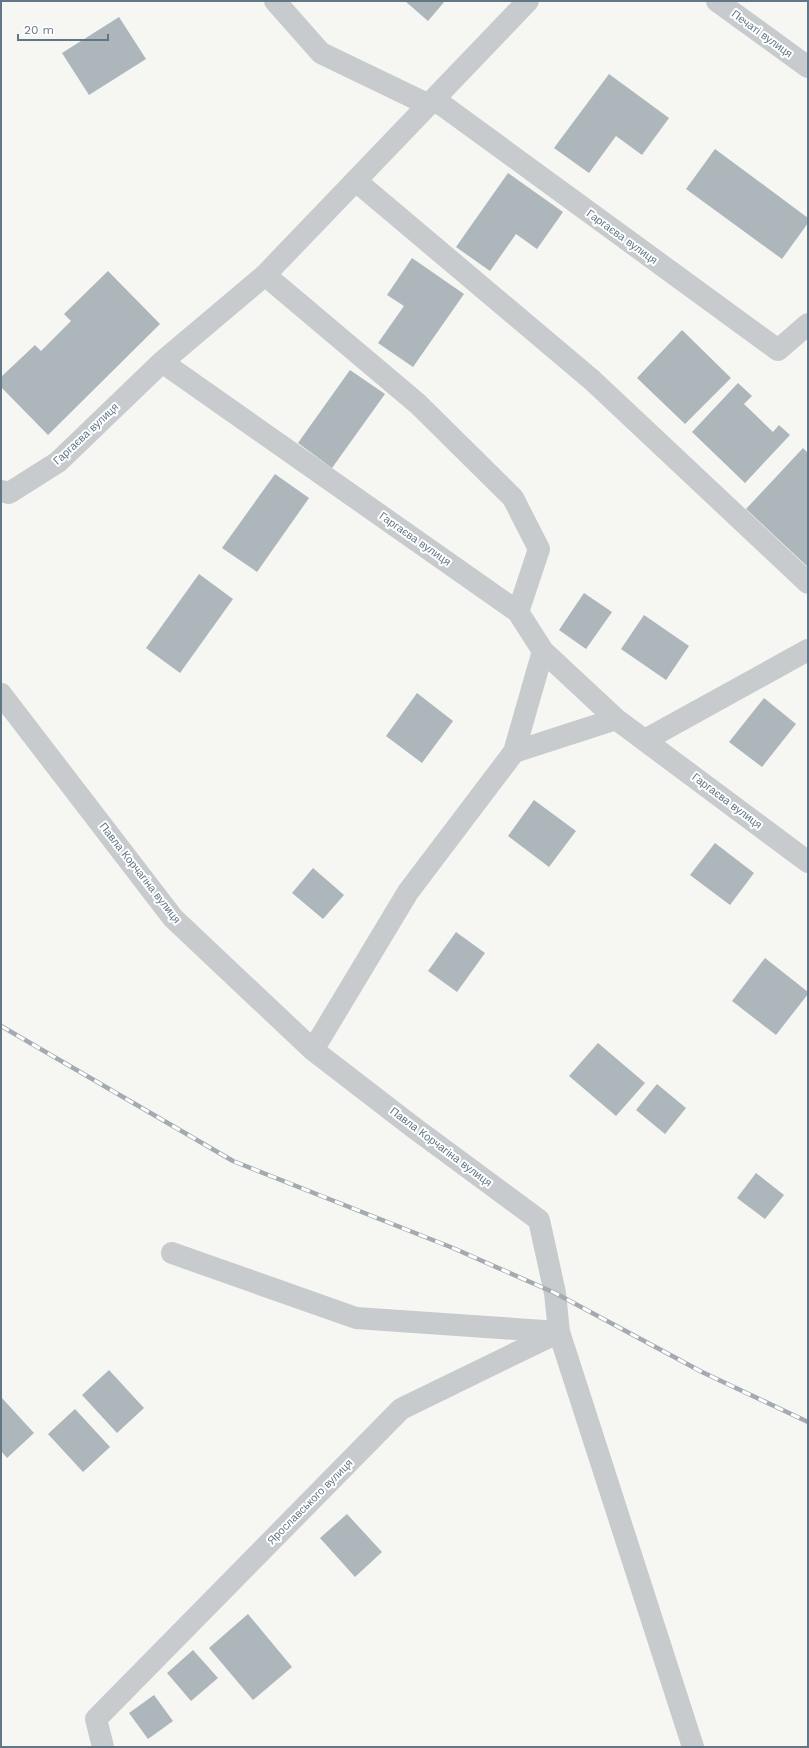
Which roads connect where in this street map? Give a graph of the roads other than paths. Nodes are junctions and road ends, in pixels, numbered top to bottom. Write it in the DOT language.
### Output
graph roads {
  1 [pos="275,1"];
  2 [pos="528,1"];
  3 [pos="717,1"];
  4 [pos="808,67"];
  5 [pos="431,102"];
  6 [pos="356,181"];
  7 [pos="265,275"];
  8 [pos="808,324"];
  9 [pos="162,362"];
  10 [pos="1,492"];
  11 [pos="808,583"];
  12 [pos="518,612"];
  13 [pos="808,650"];
  14 [pos="543,651"];
  15 [pos="1,694"];
  16 [pos="616,719"];
  17 [pos="645,740"];
  18 [pos="514,752"];
  19 [pos="808,862"];
  20 [pos="313,1050"];
  21 [pos="172,1253"];
  22 [pos="559,1332"];
  23 [pos="104,1747"];
  24 [pos="693,1747"];
  1 -- 5 [label="street"];
  2 -- 5 [label="street, Гаргаєва вулиця"];
  3 -- 4 [label="street, Печаті вулиця"];
  5 -- 6 [label="street, Гаргаєва вулиця"];
  5 -- 8 [label="street, Гаргаєва вулиця"];
  6 -- 7 [label="street, Гаргаєва вулиця"];
  6 -- 11 [label="street"];
  7 -- 9 [label="street, Гаргаєва вулиця"];
  7 -- 12 [label="street"];
  9 -- 10 [label="street, Гаргаєва вулиця"];
  9 -- 12 [label="street, Гаргаєва вулиця"];
  12 -- 14 [label="street, Гаргаєва вулиця"];
  13 -- 17 [label="street"];
  14 -- 16 [label="street, Гаргаєва вулиця"];
  14 -- 18 [label="street"];
  15 -- 20 [label="street, Павла Корчагіна вулиця"];
  16 -- 17 [label="street, Гаргаєва вулиця"];
  16 -- 18 [label="street"];
  17 -- 19 [label="street, Гаргаєва вулиця"];
  18 -- 20 [label="street"];
  20 -- 22 [label="street, Павла Корчагіна вулиця"];
  21 -- 22 [label="street"];
  22 -- 23 [label="street, Ярославського вулиця"];
  22 -- 24 [label="street, Павла Корчагіна вулиця"];
}
